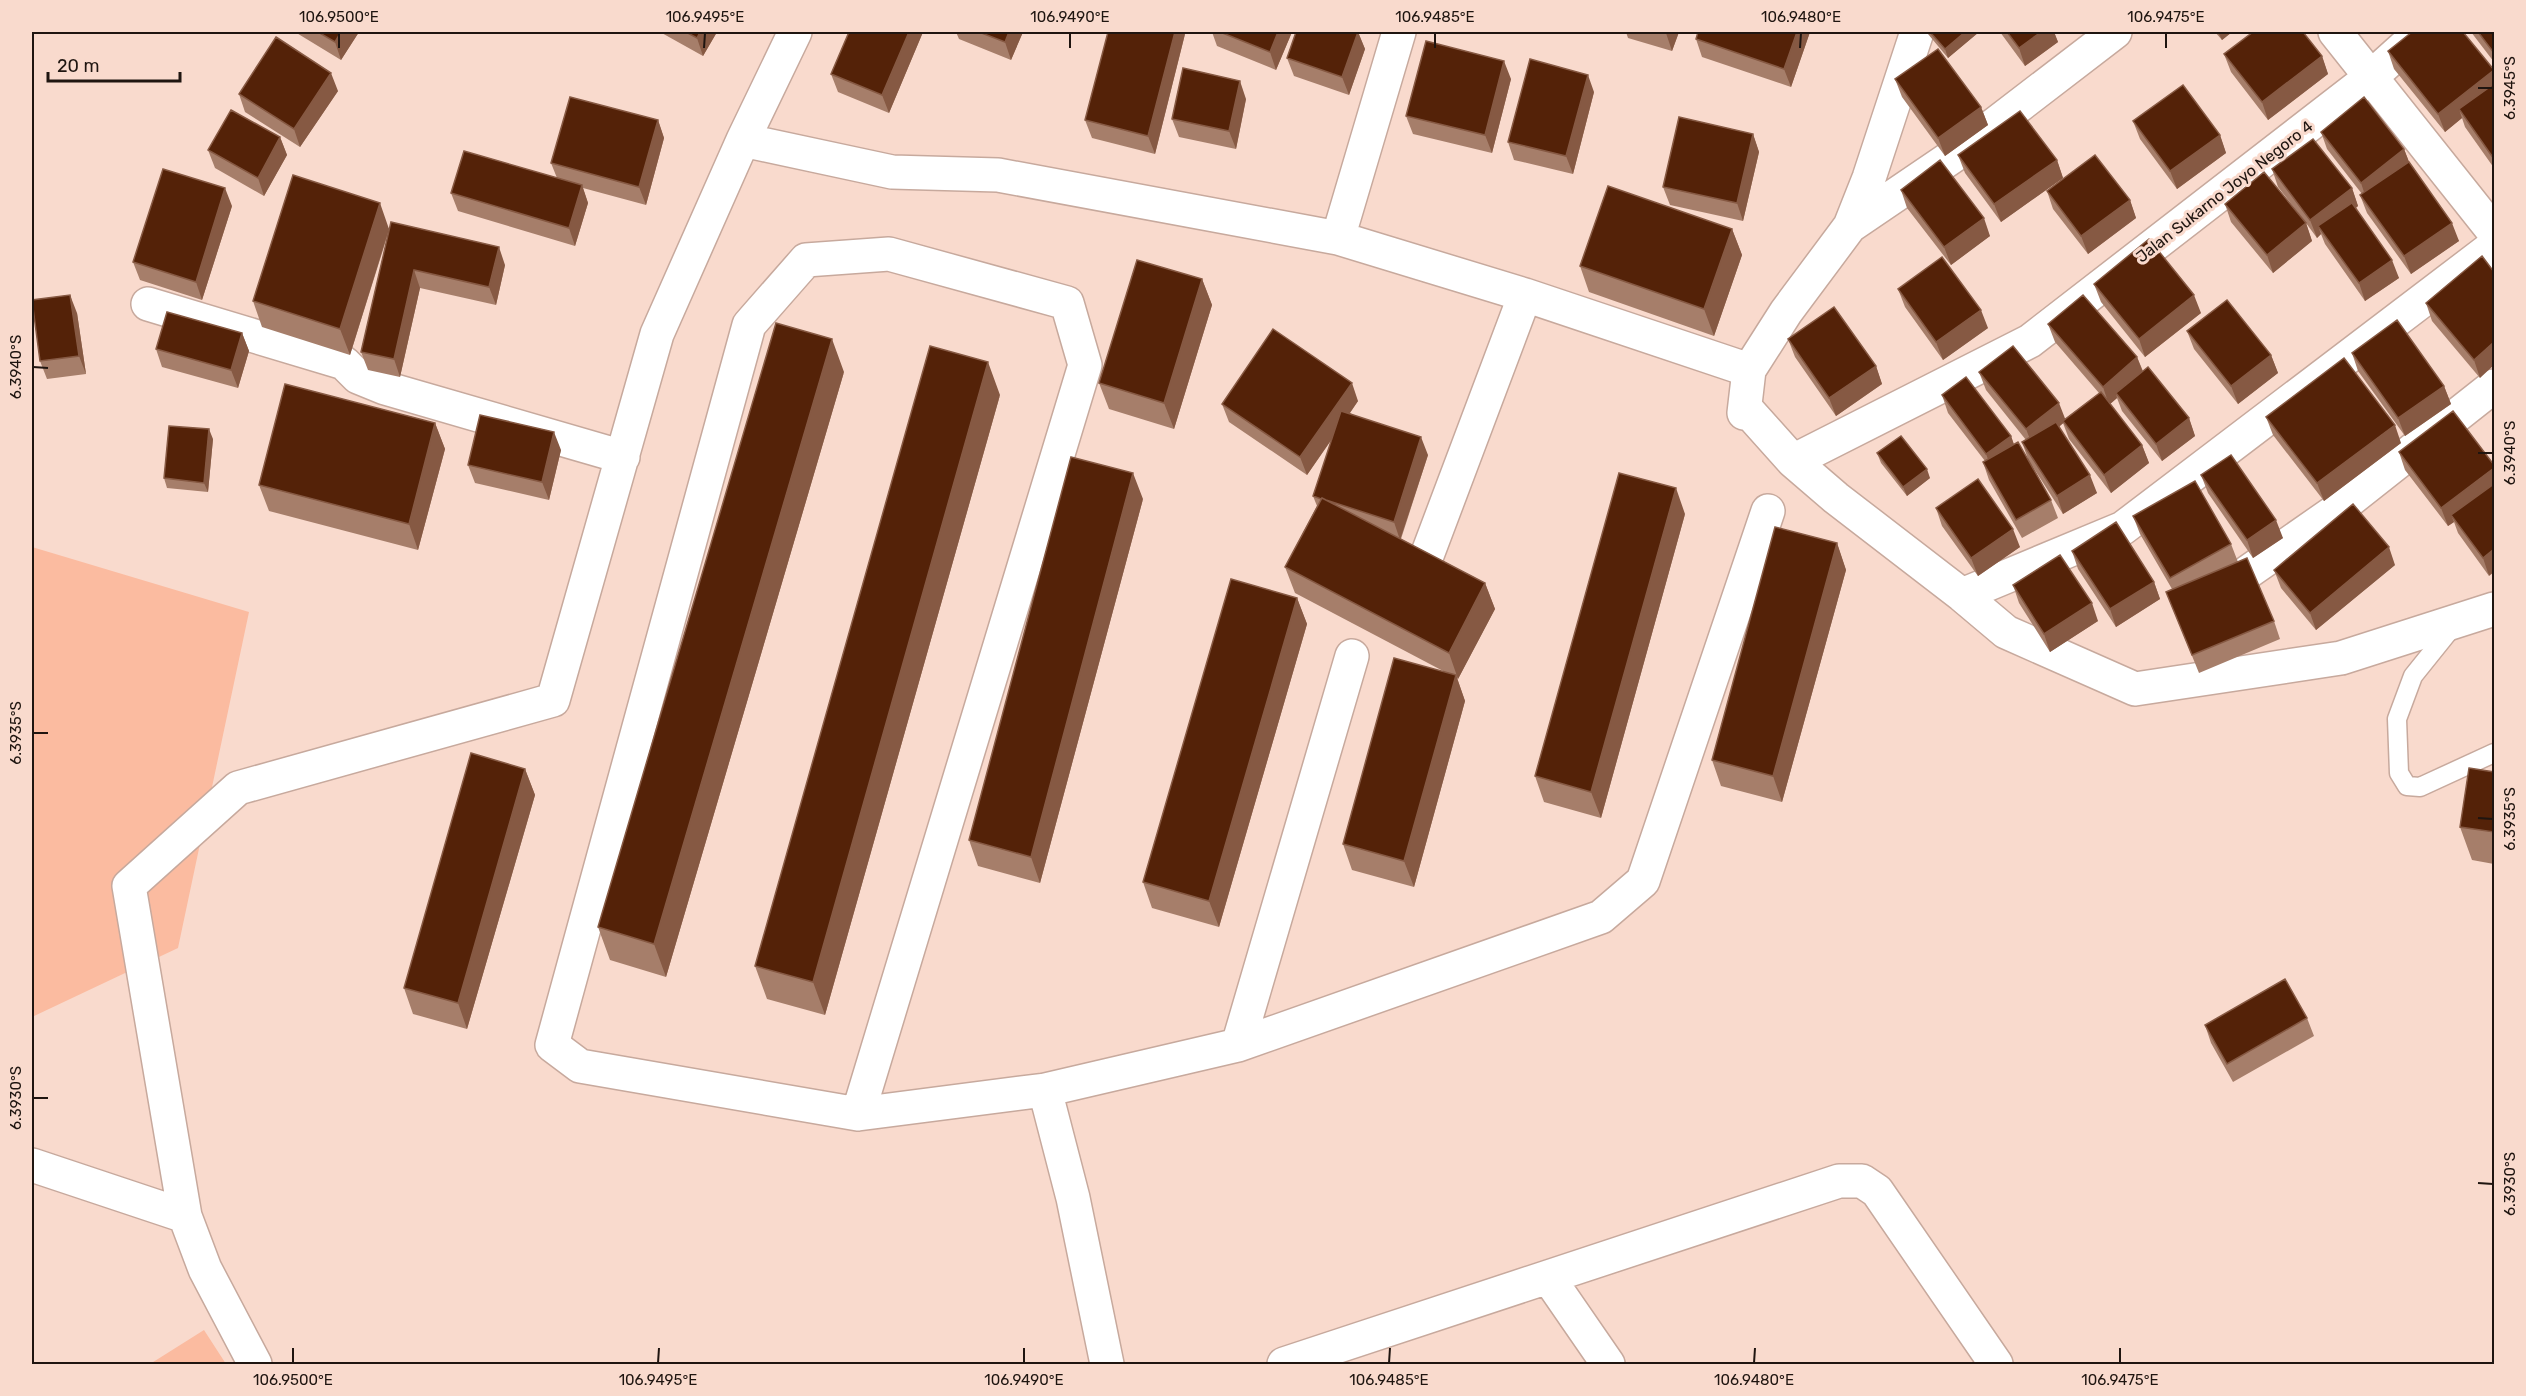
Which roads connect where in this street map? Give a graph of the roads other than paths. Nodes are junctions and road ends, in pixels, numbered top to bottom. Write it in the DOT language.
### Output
graph roads {
  1 [pos="795,32"];
  2 [pos="1399,32"];
  3 [pos="1917,32"];
  4 [pos="2115,32"];
  5 [pos="2335,32"];
  6 [pos="2421,32"];
  7 [pos="2371,76"];
  8 [pos="743,140"];
  9 [pos="1850,226"];
  10 [pos="2494,232"];
  11 [pos="1338,238"];
  12 [pos="2494,246"];
  13 [pos="1525,295"];
  14 [pos="148,304"];
  15 [pos="1749,370"];
  16 [pos="2494,386"];
  17 [pos="623,457"];
  18 [pos="1793,461"];
  19 [pos="1768,511"];
  20 [pos="1423,566"];
  21 [pos="2248,572"];
  22 [pos="1962,595"];
  23 [pos="2494,609"];
  24 [pos="2459,619"];
  25 [pos="1352,656"];
  26 [pos="2494,753"];
  27 [pos="1238,1045"];
  28 [pos="1045,1090"];
  29 [pos="858,1114"];
  30 [pos="32,1165"];
  31 [pos="185,1216"];
  32 [pos="1548,1277"];
  33 [pos="255,1365"];
  34 [pos="1107,1365"];
  35 [pos="1284,1365"];
  36 [pos="1608,1365"];
  37 [pos="1996,1365"];
  1 -- 8 [label="street"];
  2 -- 11 [label="street"];
  3 -- 9 [label="street"];
  4 -- 9 [label="street"];
  5 -- 7 [label="street"];
  6 -- 7 [label="street, Jalan Sukarno Joyo Negoro 4"];
  7 -- 10 [label="street"];
  7 -- 18 [label="street, Jalan Sukarno Joyo Negoro 4"];
  8 -- 11 [label="street"];
  8 -- 17 [label="street"];
  9 -- 15 [label="street"];
  11 -- 13 [label="street"];
  12 -- 22 [label="street"];
  13 -- 15 [label="street"];
  13 -- 20 [label="street"];
  14 -- 17 [label="street"];
  15 -- 18 [label="street"];
  16 -- 21 [label="street"];
  17 -- 31 [label="street"];
  18 -- 22 [label="street"];
  19 -- 27 [label="street"];
  22 -- 24 [label="street"];
  23 -- 24 [label="street"];
  24 -- 26 [label="lane"];
  25 -- 27 [label="street"];
  27 -- 28 [label="street"];
  28 -- 29 [label="street"];
  28 -- 34 [label="street"];
  29 -- 29 [label="street"];
  30 -- 31 [label="street"];
  31 -- 33 [label="street"];
  32 -- 35 [label="street"];
  32 -- 36 [label="street"];
  32 -- 37 [label="street"];
}
